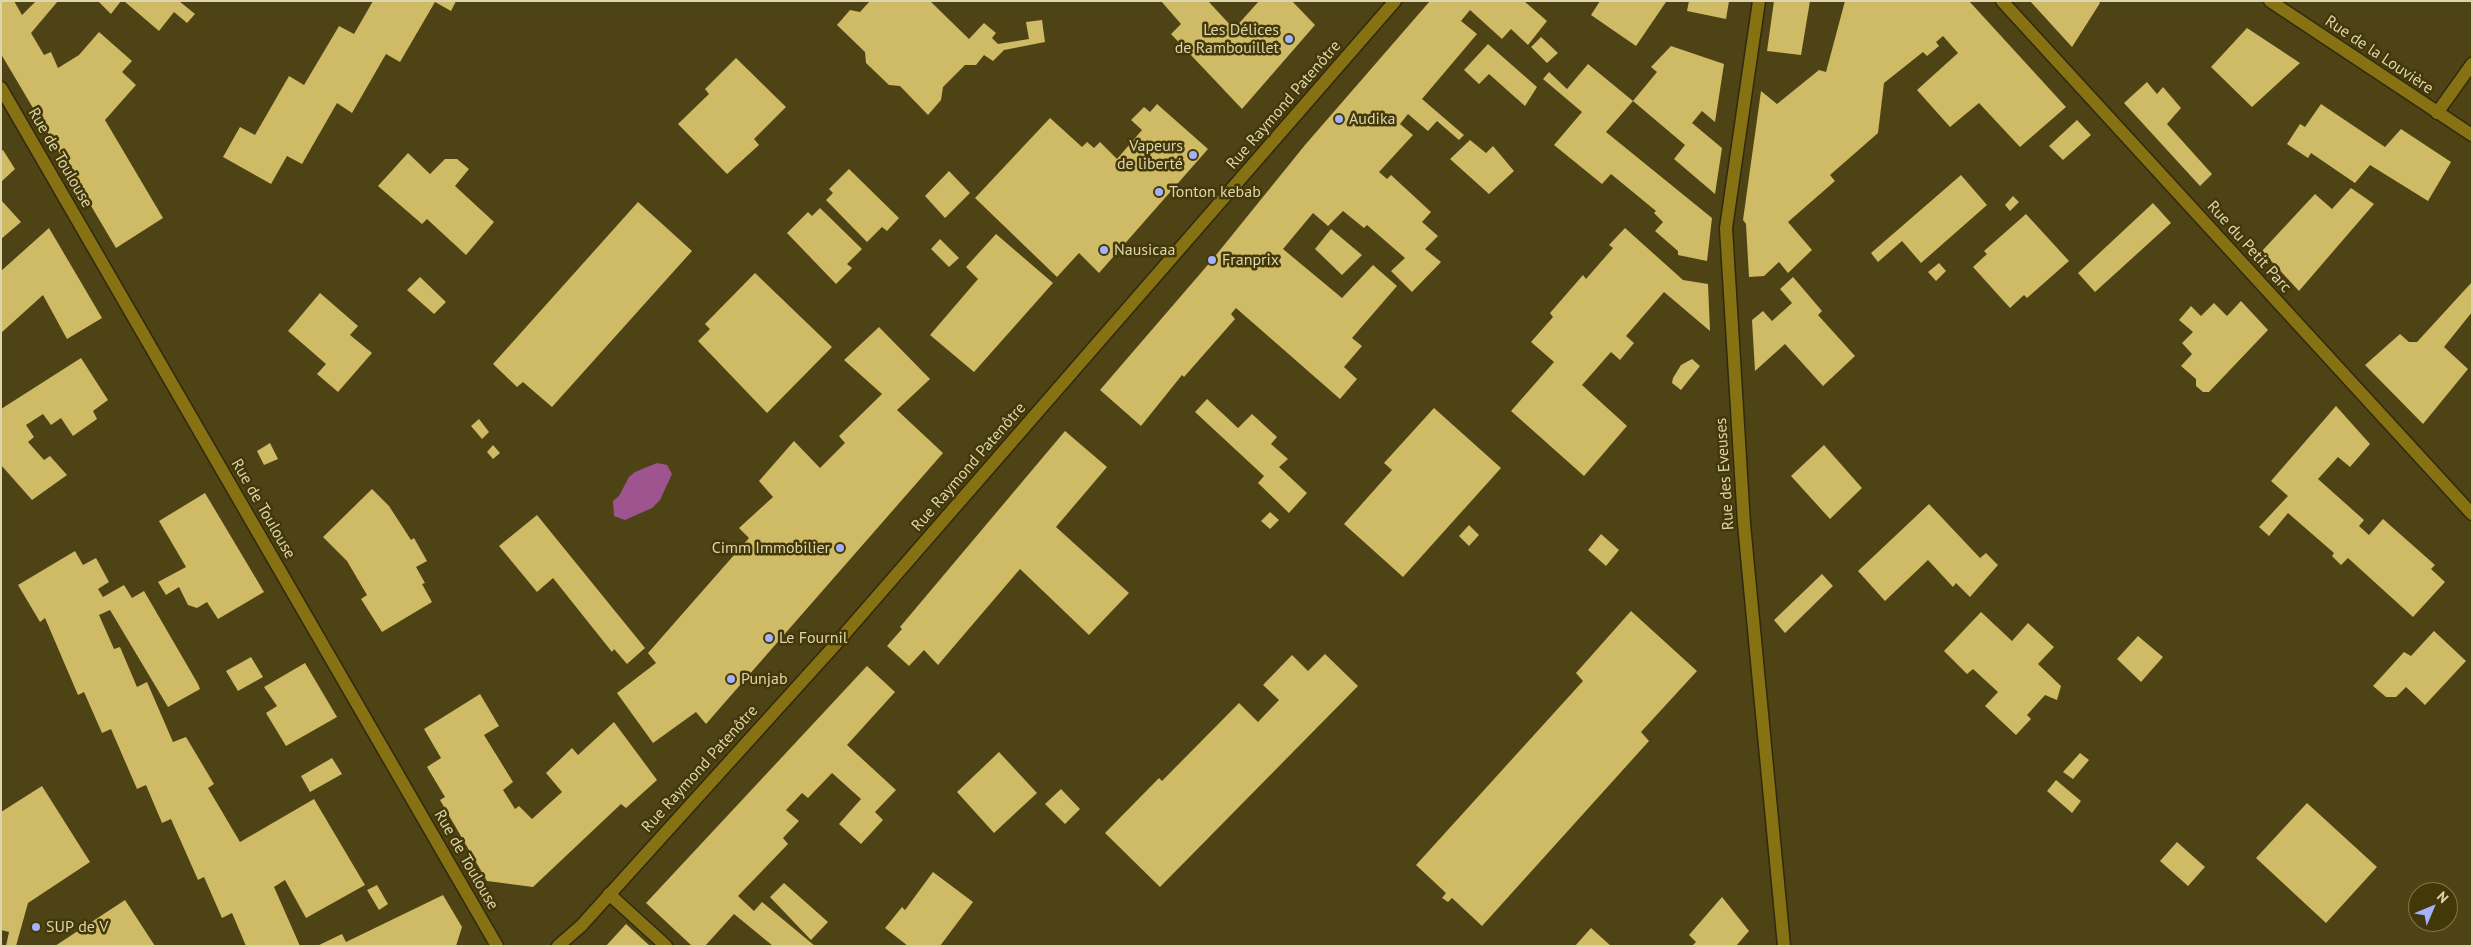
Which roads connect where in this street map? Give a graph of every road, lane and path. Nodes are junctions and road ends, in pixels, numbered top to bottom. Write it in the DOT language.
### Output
graph roads {
  1 [pos="1395,1"];
  2 [pos="1759,1"];
  3 [pos="2002,1"];
  4 [pos="2270,1"];
  5 [pos="2472,64"];
  6 [pos="1,88"];
  7 [pos="2437,113"];
  8 [pos="2472,135"];
  9 [pos="2472,514"];
  10 [pos="609,894"];
  11 [pos="497,946"];
  12 [pos="558,946"];
  13 [pos="666,946"];
  14 [pos="1784,946"];
  1 -- 10 [label="street, Rue Raymond Patenôtre"];
  2 -- 14 [label="street, Rue des Eveuses"];
  3 -- 9 [label="street, Rue du Petit Parc"];
  4 -- 7 [label="street, Rue de la Louvière"];
  5 -- 7 [label="street"];
  6 -- 11 [label="street, Rue de Toulouse"];
  7 -- 8 [label="street, Rue de la Louvière"];
  10 -- 12 [label="street, Rue Raymond Patenôtre"];
  10 -- 13 [label="street"];
}
